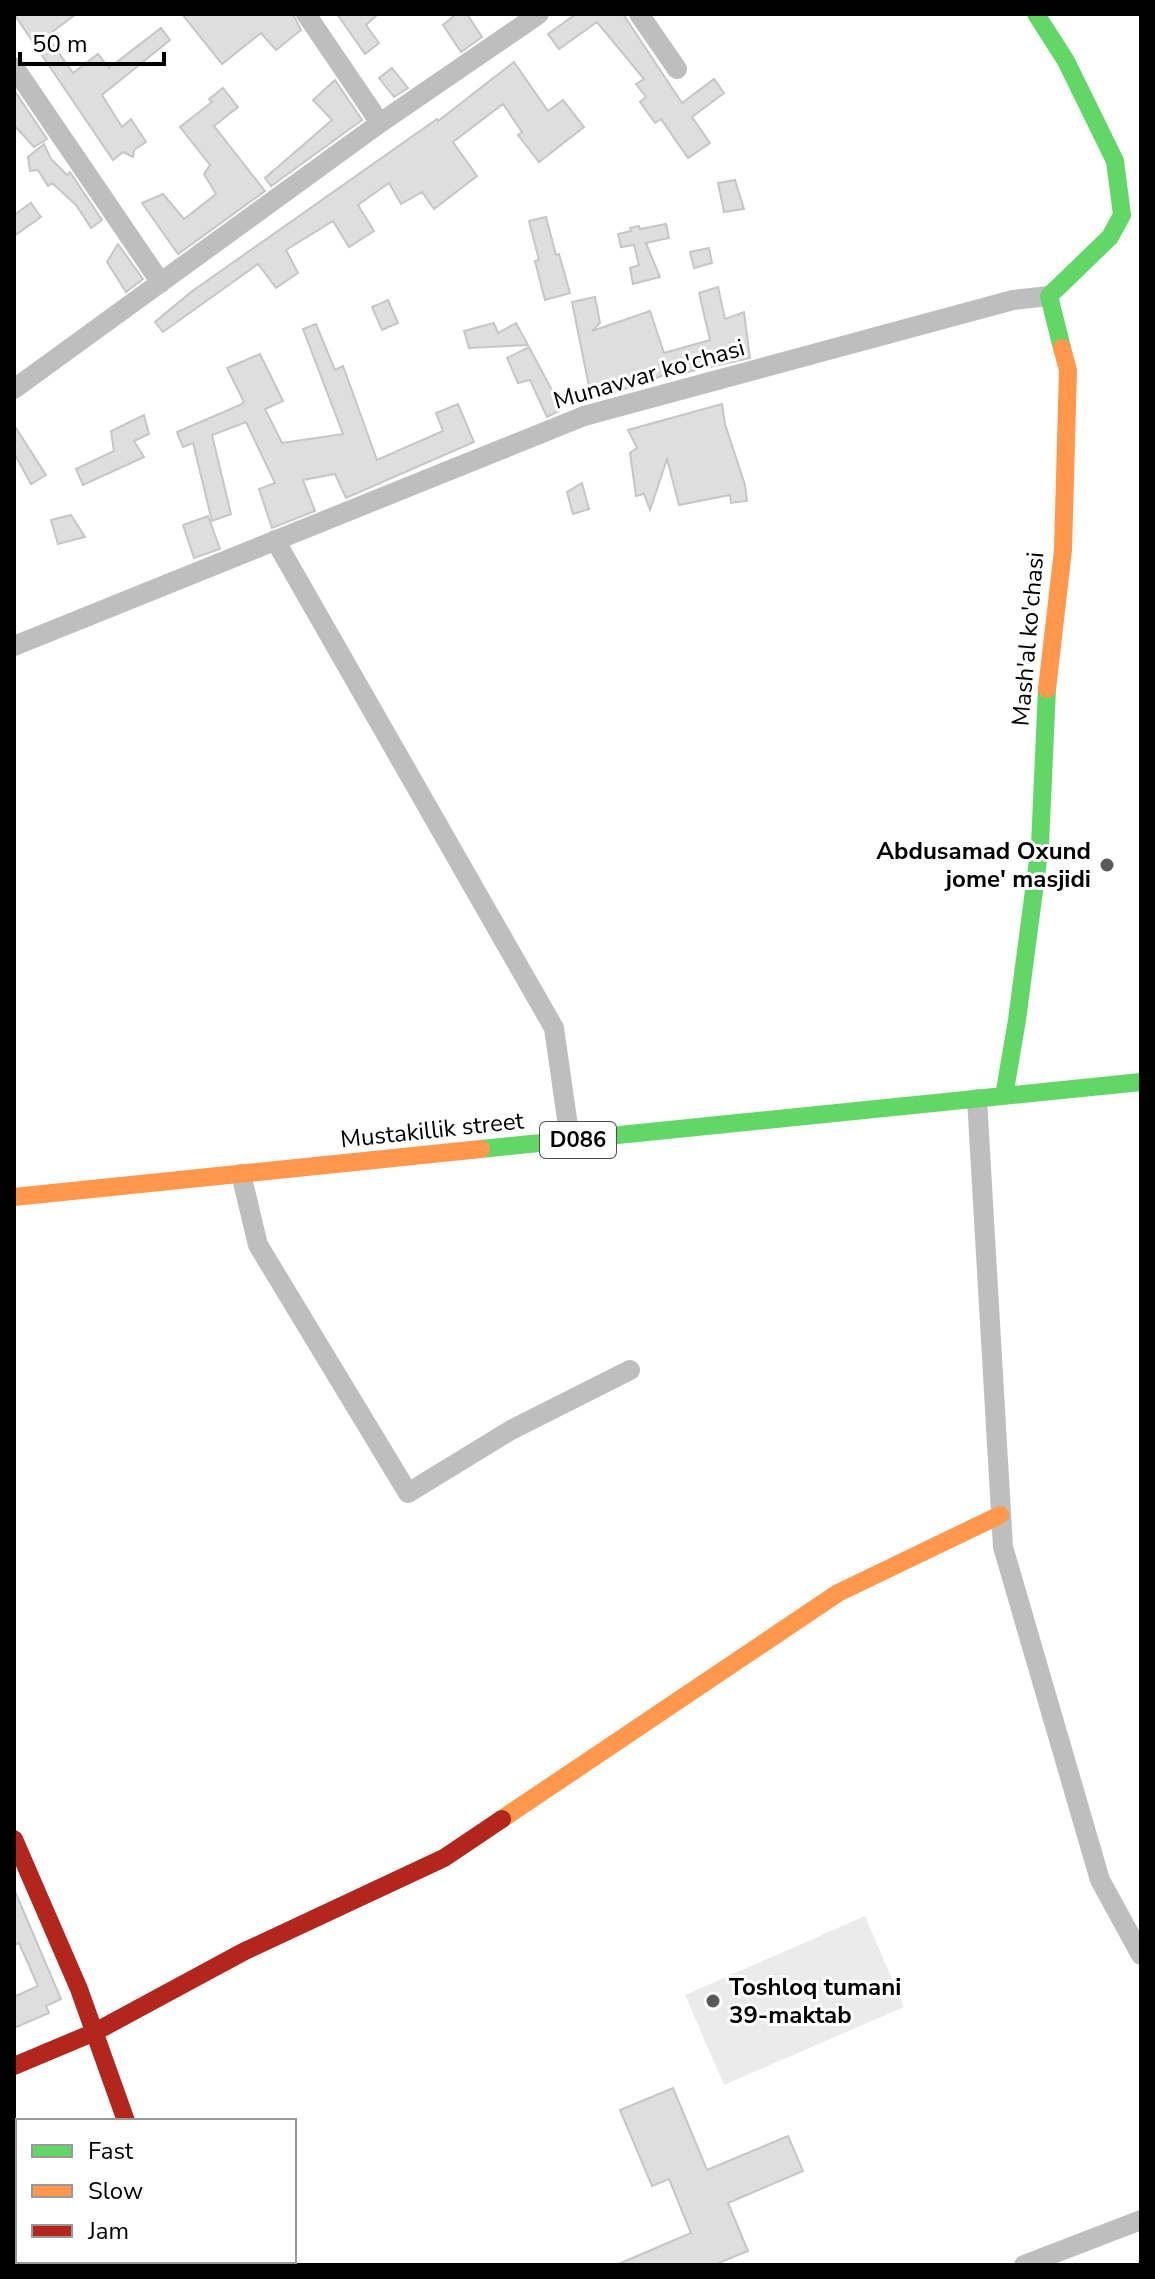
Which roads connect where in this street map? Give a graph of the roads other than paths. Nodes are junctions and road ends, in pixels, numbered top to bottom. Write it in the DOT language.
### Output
graph roads {
  1 [pos="306,14"];
  2 [pos="539,14"];
  3 [pos="639,14"];
  4 [pos="1036,14"];
  5 [pos="14,67"];
  6 [pos="677,69"];
  7 [pos="380,123"];
  8 [pos="1132,211"];
  9 [pos="161,283"];
  10 [pos="1049,296"];
  11 [pos="14,389"];
  12 [pos="275,540"];
  13 [pos="14,646"];
  14 [pos="1141,1082"];
  15 [pos="1004,1096"];
  16 [pos="977,1099"];
  17 [pos="570,1140"];
  18 [pos="241,1174"];
  19 [pos="14,1197"];
  20 [pos="630,1370"];
  21 [pos="1000,1515"];
  22 [pos="14,1839"];
  23 [pos="1141,1955"];
  24 [pos="95,2032"];
  25 [pos="14,2066"];
  26 [pos="125,2119"];
  27 [pos="1141,2220"];
  28 [pos="1024,2265"];
  1 -- 7 [label="street"];
  2 -- 7 [label="street"];
  3 -- 6 [label="street"];
  4 -- 8 [label="street"];
  5 -- 9 [label="street"];
  7 -- 9 [label="street"];
  8 -- 10 [label="street"];
  9 -- 11 [label="street"];
  10 -- 12 [label="street, Munavvar ko'chasi"];
  10 -- 15 [label="street, Mash'al ko'chasi"];
  12 -- 13 [label="street, Munavvar ko'chasi"];
  12 -- 17 [label="street"];
  14 -- 15 [label="street, Mustakillik street / D086"];
  15 -- 16 [label="street, Mustakillik street / D086"];
  16 -- 17 [label="street, Mustakillik street / D086"];
  16 -- 21 [label="street"];
  17 -- 18 [label="street, Mustakillik street / D086"];
  18 -- 19 [label="street, Mustakillik street / D086"];
  18 -- 20 [label="street"];
  21 -- 23 [label="street"];
  21 -- 24 [label="street"];
  22 -- 24 [label="street"];
  24 -- 25 [label="street"];
  24 -- 26 [label="street"];
  27 -- 28 [label="street"];
}
